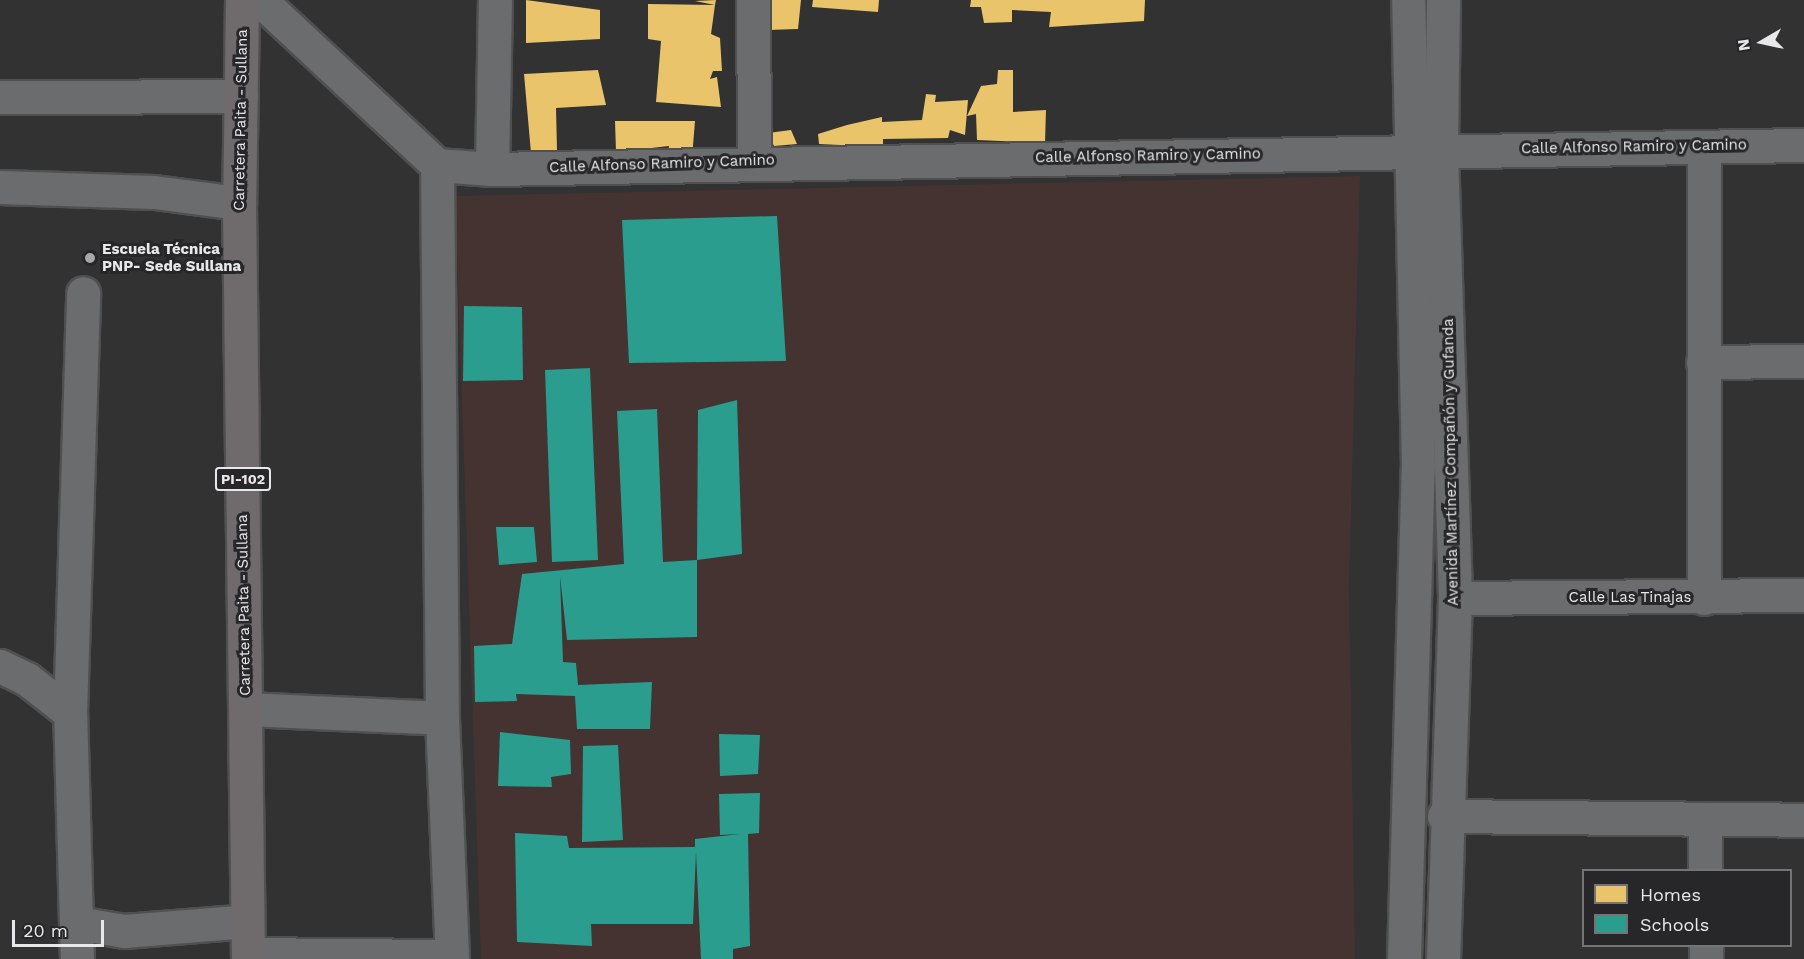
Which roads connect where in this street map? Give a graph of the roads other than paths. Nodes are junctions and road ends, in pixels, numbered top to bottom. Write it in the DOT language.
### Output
graph roads {
  1 [pos="242,0"];
  2 [pos="260,0"];
  3 [pos="495,0"];
  4 [pos="753,0"];
  5 [pos="1408,0"];
  6 [pos="1443,0"];
  7 [pos="241,96"];
  8 [pos="0,97"];
  9 [pos="1804,145"];
  10 [pos="1704,147"];
  11 [pos="1426,150"];
  12 [pos="754,161"];
  13 [pos="437,165"];
  14 [pos="492,170"];
  15 [pos="0,187"];
  16 [pos="239,203"];
  17 [pos="83,293"];
  18 [pos="1804,361"];
  19 [pos="1703,362"];
  20 [pos="1804,595"];
  21 [pos="1455,598"];
  22 [pos="1704,598"];
  23 [pos="0,666"];
  24 [pos="246,709"];
  25 [pos="70,713"];
  26 [pos="442,718"];
  27 [pos="1444,816"];
  28 [pos="1804,820"];
  29 [pos="1705,822"];
  30 [pos="1705,869"];
  31 [pos="247,921"];
  32 [pos="77,923"];
  33 [pos="248,957"];
  34 [pos="451,958"];
  35 [pos="77,959"];
  36 [pos="1404,959"];
  37 [pos="1443,959"];
  1 -- 7 [label="main road, Carretera Paita - Sullana / PI-102"];
  2 -- 13 [label="street"];
  3 -- 14 [label="street"];
  4 -- 12 [label="street"];
  5 -- 11 [label="street, Avenida Martínez Compañón y Gufanda"];
  6 -- 11 [label="street, Avenida Martínez Compañón y Gufanda"];
  7 -- 8 [label="street"];
  7 -- 16 [label="main road, Carretera Paita - Sullana / PI-102"];
  9 -- 10 [label="street, Calle Alfonso Ramiro y Camino"];
  10 -- 11 [label="street, Calle Alfonso Ramiro y Camino"];
  10 -- 19 [label="street"];
  11 -- 12 [label="street, Calle Alfonso Ramiro y Camino"];
  11 -- 21 [label="street, Avenida Martínez Compañón y Gufanda"];
  11 -- 36 [label="street, Avenida Martínez Compañón y Gufanda"];
  12 -- 14 [label="street, Calle Alfonso Ramiro y Camino"];
  13 -- 14 [label="street, Calle Alfonso Ramiro y Camino"];
  13 -- 26 [label="street"];
  15 -- 16 [label="street"];
  16 -- 24 [label="main road, Carretera Paita - Sullana / PI-102"];
  17 -- 25 [label="street"];
  18 -- 19 [label="street"];
  19 -- 22 [label="street"];
  20 -- 22 [label="street, Calle Las Tinajas"];
  21 -- 22 [label="street, Calle Las Tinajas"];
  21 -- 27 [label="street, Avenida Martínez Compañón y Gufanda"];
  23 -- 25 [label="street"];
  24 -- 26 [label="street"];
  24 -- 31 [label="main road, Carretera Paita - Sullana / PI-102"];
  25 -- 32 [label="street"];
  26 -- 34 [label="street"];
  27 -- 29 [label="street"];
  27 -- 37 [label="street, Avenida Martínez Compañón y Gufanda"];
  28 -- 29 [label="street"];
  29 -- 30 [label="street"];
  31 -- 32 [label="street"];
  31 -- 33 [label="main road, Carretera Paita - Sullana / PI-102"];
  32 -- 35 [label="street"];
  33 -- 34 [label="street"];
}
